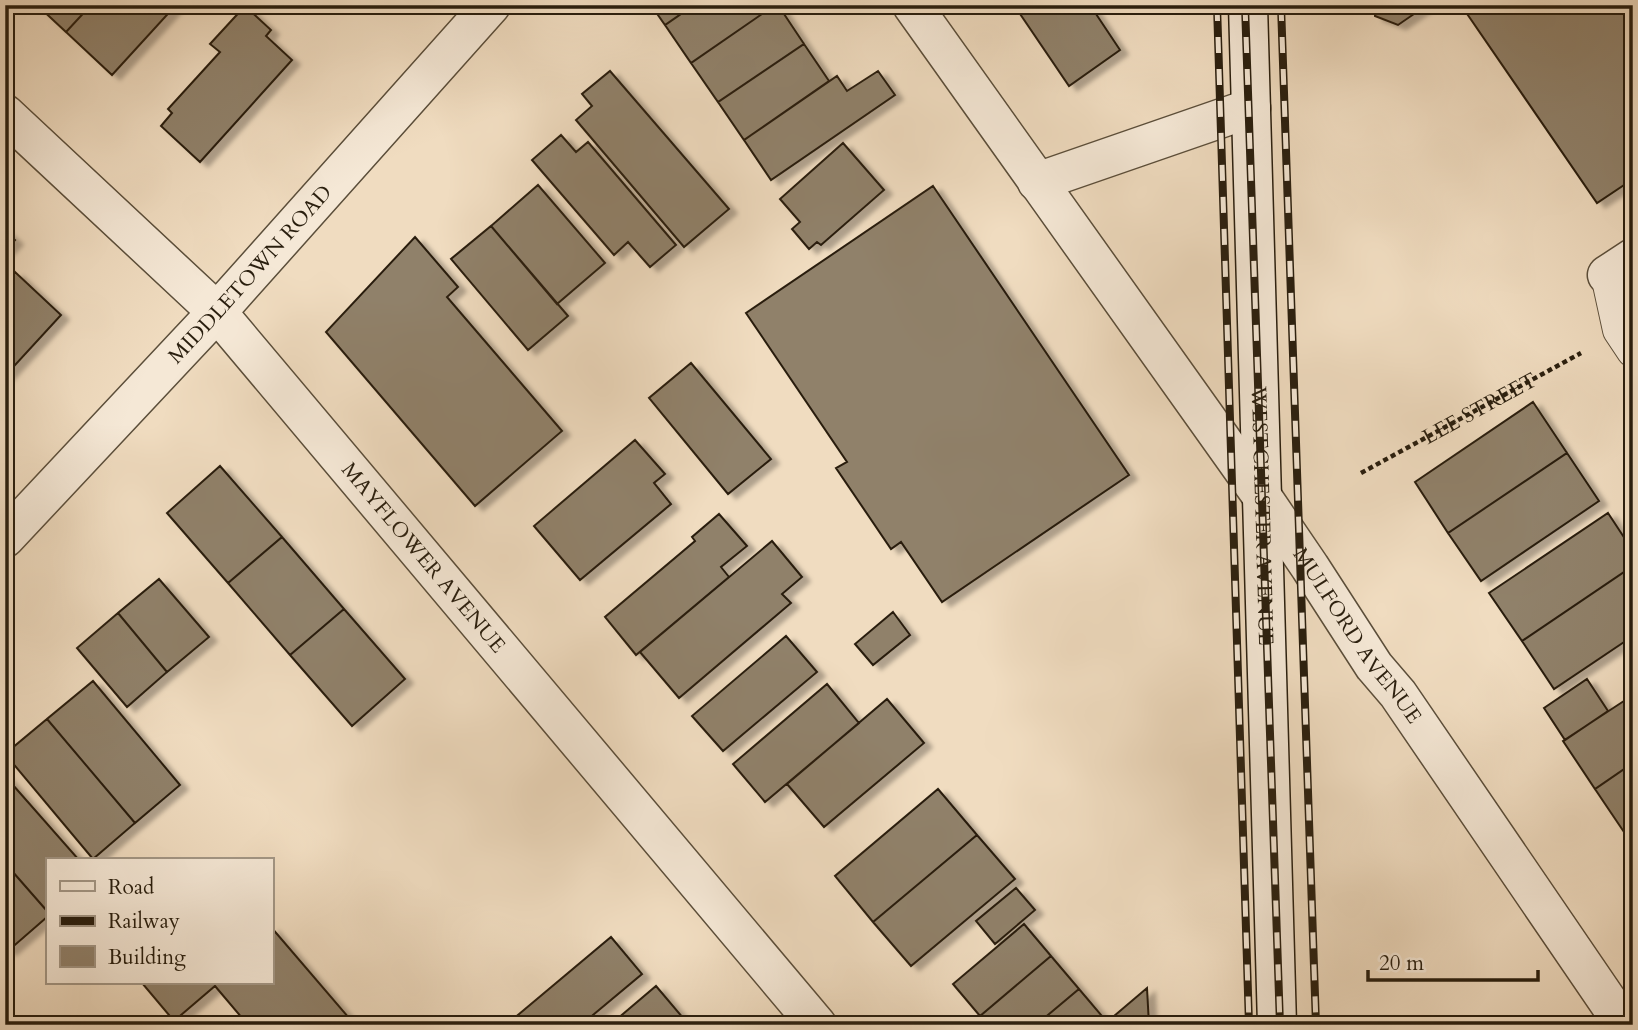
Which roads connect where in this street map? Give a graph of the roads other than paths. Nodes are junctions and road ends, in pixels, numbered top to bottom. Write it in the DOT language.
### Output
graph roads {
  1 [pos="491,5"];
  2 [pos="912,5"];
  3 [pos="1248,5"];
  4 [pos="1251,108"];
  5 [pos="5,114"];
  6 [pos="1037,182"];
  7 [pos="1620,266"];
  8 [pos="217,312"];
  9 [pos="1633,351"];
  10 [pos="1261,495"];
  11 [pos="5,538"];
  12 [pos="817,1025"];
  13 [pos="1277,1025"];
  14 [pos="1624,1025"];
  1 -- 8 [label="street, MIDDLETOWN ROAD"];
  2 -- 6 [label="street, MULFORD AVENUE"];
  3 -- 4 [label="street, WESTCHESTER AVENUE"];
  4 -- 6 [label="street"];
  4 -- 10 [label="street, WESTCHESTER AVENUE"];
  5 -- 8 [label="street, MAYFLOWER AVENUE"];
  6 -- 10 [label="street, MULFORD AVENUE"];
  7 -- 9 [label="lane"];
  8 -- 11 [label="street, MIDDLETOWN ROAD"];
  8 -- 12 [label="street, MAYFLOWER AVENUE"];
  10 -- 13 [label="street, WESTCHESTER AVENUE"];
  10 -- 14 [label="street, MULFORD AVENUE"];
}
